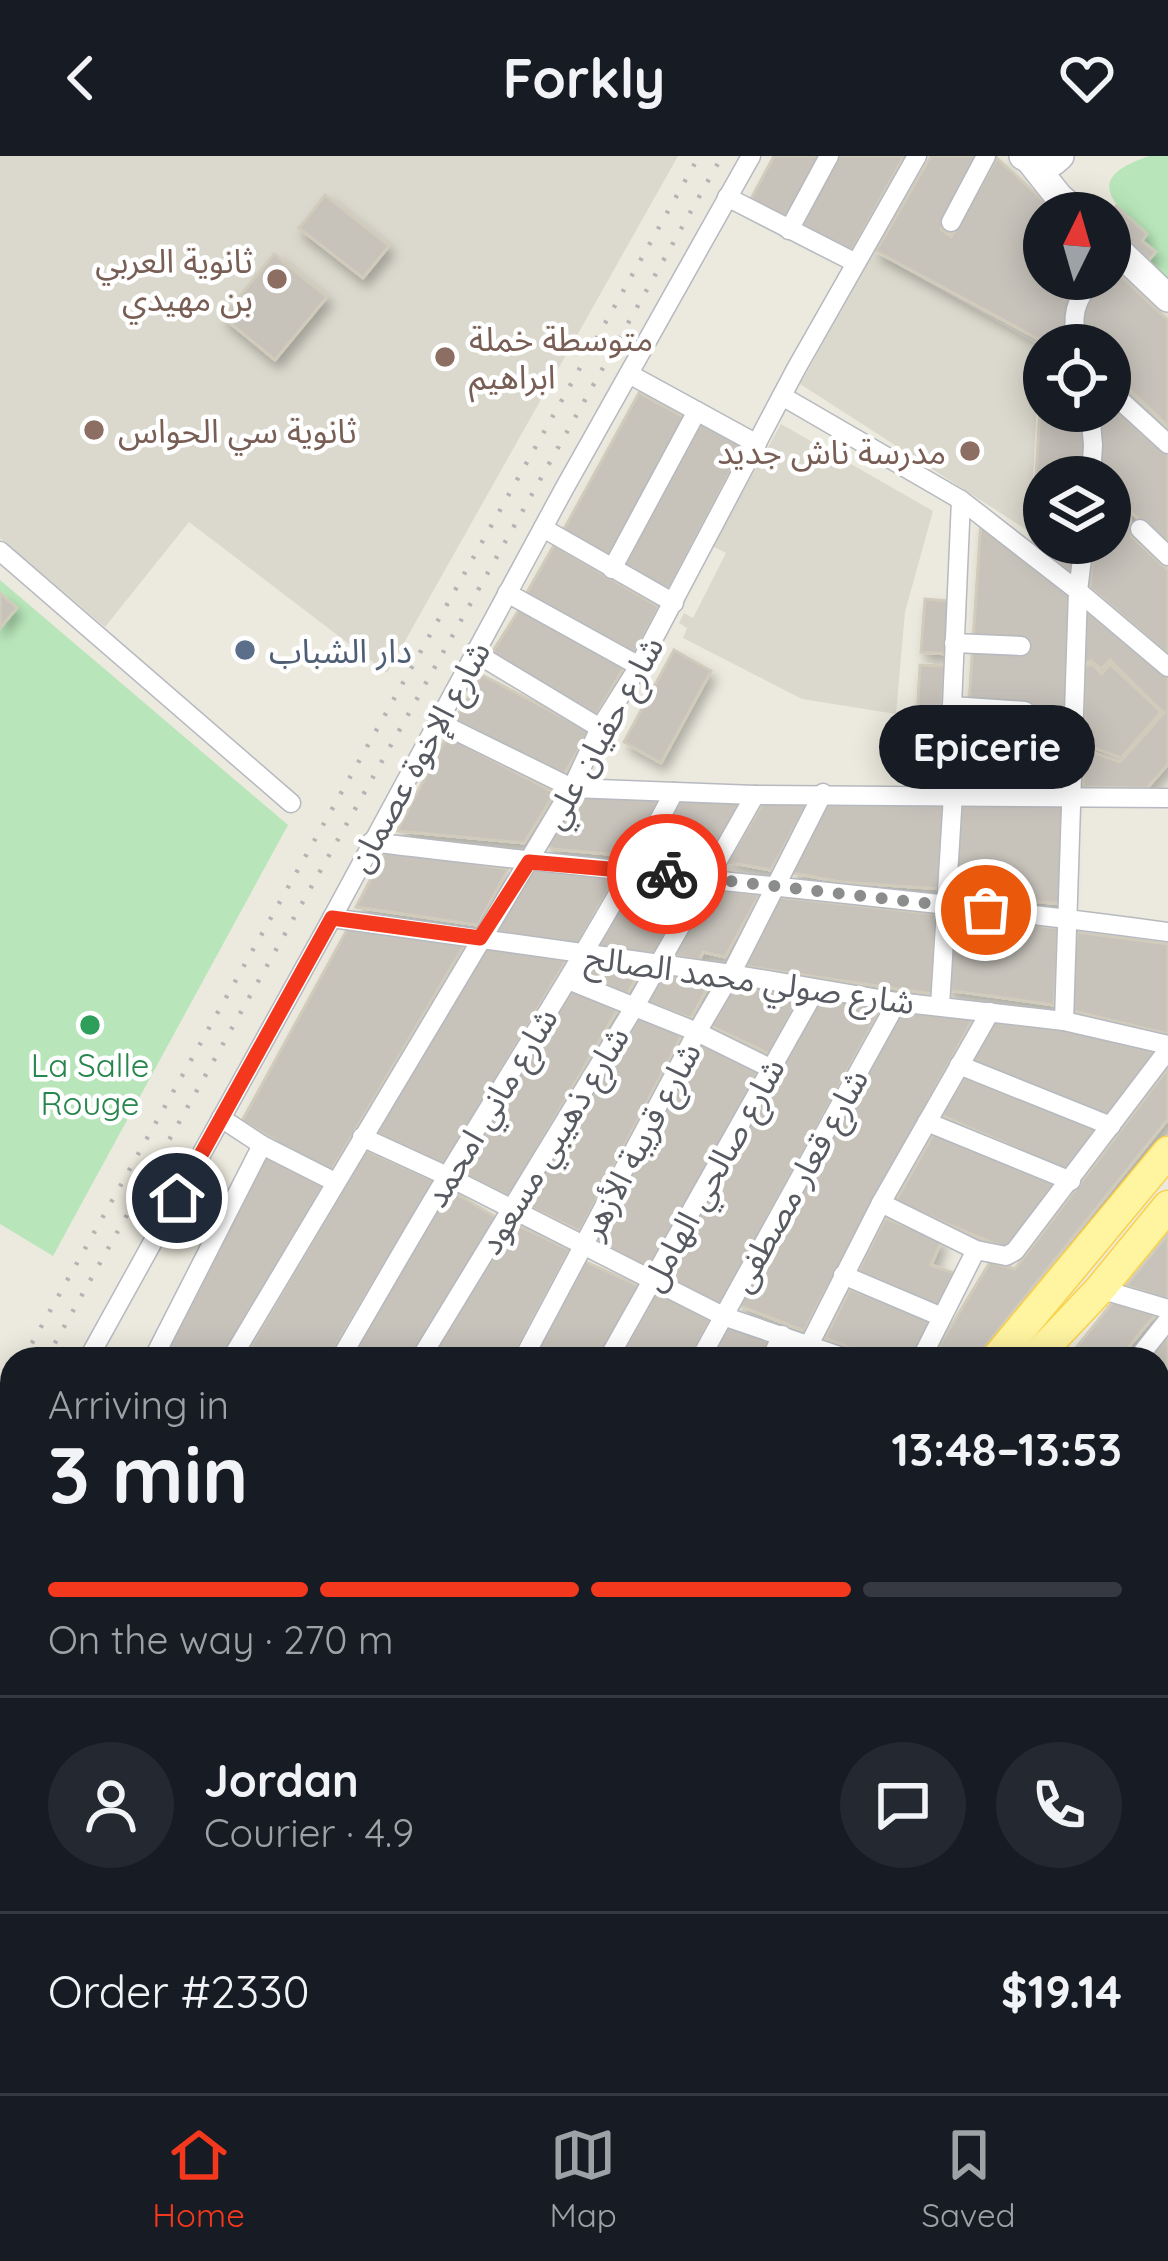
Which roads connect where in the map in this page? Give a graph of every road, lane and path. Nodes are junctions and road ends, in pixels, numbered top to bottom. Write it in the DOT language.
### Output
graph roads {
  1 [pos="751,156"];
  2 [pos="829,156"];
  3 [pos="917,156"];
  4 [pos="986,156"];
  5 [pos="1049,158"];
  6 [pos="1058,192"];
  7 [pos="1075,192"];
  8 [pos="727,197"];
  9 [pos="951,222"];
  10 [pos="789,230"];
  11 [pos="856,263"];
  12 [pos="1131,268"];
  13 [pos="1168,298"];
  14 [pos="629,374"];
  15 [pos="782,396"];
  16 [pos="1131,410"];
  17 [pos="698,411"];
  18 [pos="757,444"];
  19 [pos="1168,444"];
  20 [pos="962,500"];
  21 [pos="542,527"];
  22 [pos="1140,529"];
  23 [pos="0,551"];
  24 [pos="1168,556"];
  25 [pos="1081,564"];
  26 [pos="612,569"];
  27 [pos="1078,591"];
  28 [pos="506,593"];
  29 [pos="674,603"];
  30 [pos="954,643"];
  31 [pos="1021,646"];
  32 [pos="474,652"];
  33 [pos="639,666"];
  34 [pos="1168,667"];
  35 [pos="952,706"];
  36 [pos="1025,710"];
  37 [pos="438,722"];
  38 [pos="600,728"];
  39 [pos="1168,780"];
  40 [pos="572,788"];
  41 [pos="674,793"];
  42 [pos="823,794"];
  43 [pos="755,795"];
  44 [pos="953,795"];
  45 [pos="1072,797"];
  46 [pos="1160,798"];
  47 [pos="291,802"];
  48 [pos="371,842"];
  49 [pos="529,862"];
  50 [pos="634,870"];
  51 [pos="710,878"];
  52 [pos="776,888"];
  53 [pos="945,906"];
  54 [pos="332,918"];
  55 [pos="1067,918"];
  56 [pos="1168,932"];
  57 [pos="480,938"];
  58 [pos="584,954"];
  59 [pos="660,964"];
  60 [pos="731,974"];
  61 [pos="568,980"];
  62 [pos="816,989"];
  63 [pos="897,1002"];
  64 [pos="635,1006"];
  65 [pos="940,1006"];
  66 [pos="990,1012"];
  67 [pos="1064,1021"];
  68 [pos="697,1032"];
  69 [pos="1168,1047"];
  70 [pos="959,1064"];
  71 [pos="772,1069"];
  72 [pos="221,1118"];
  73 [pos="927,1122"];
  74 [pos="1111,1126"];
  75 [pos="362,1137"];
  76 [pos="262,1144"];
  77 [pos="1168,1152"];
  78 [pos="447,1176"];
  79 [pos="1071,1180"];
  80 [pos="335,1182"];
  81 [pos="881,1203"];
  82 [pos="1168,1206"];
  83 [pos="511,1209"];
  84 [pos="586,1244"];
  85 [pos="976,1250"];
  86 [pos="843,1276"];
  87 [pos="652,1280"];
  88 [pos="1100,1289"];
  89 [pos="1168,1309"];
  90 [pos="724,1316"];
  91 [pos="942,1317"];
  92 [pos="1168,1320"];
  93 [pos="782,1335"];
  94 [pos="809,1345"];
  95 [pos="95,1347"];
  96 [pos="160,1347"];
  97 [pos="237,1347"];
  98 [pos="347,1347"];
  99 [pos="427,1347"];
  100 [pos="530,1347"];
  101 [pos="615,1347"];
  102 [pos="707,1347"];
  103 [pos="776,1347"];
  104 [pos="815,1347"];
  105 [pos="927,1347"];
  106 [pos="1006,1347"];
  107 [pos="1045,1347"];
  108 [pos="1146,1347"];
  1 -- 8 [label="street, شارع الإخوة عصمان"];
  2 -- 10 [label="street"];
  3 -- 11 [label="street, شارع حفيان علي"];
  4 -- 9 [label="street"];
  5 -- 6 [label="street"];
  5 -- 7 [label="street"];
  8 -- 10 [label="street"];
  8 -- 14 [label="street, شارع الإخوة عصمان"];
  10 -- 11 [label="street"];
  11 -- 15 [label="street, شارع حفيان علي"];
  12 -- 13 [label="street"];
  14 -- 17 [label="street"];
  14 -- 21 [label="street, شارع الإخوة عصمان"];
  15 -- 18 [label="street, شارع حفيان علي"];
  15 -- 20 [label="street"];
  16 -- 19 [label="street"];
  17 -- 18 [label="street"];
  17 -- 26 [label="street"];
  18 -- 29 [label="street, شارع حفيان علي"];
  20 -- 27 [label="street"];
  20 -- 30 [label="street"];
  21 -- 26 [label="street"];
  21 -- 28 [label="street, شارع الإخوة عصمان"];
  22 -- 24 [label="street"];
  23 -- 47 [label="street"];
  25 -- 27 [label="street"];
  26 -- 29 [label="street"];
  27 -- 34 [label="street"];
  27 -- 45 [label="street"];
  28 -- 32 [label="street, شارع الإخوة عصمان"];
  28 -- 33 [label="street"];
  29 -- 33 [label="street, شارع حفيان علي"];
  30 -- 31 [label="street"];
  30 -- 35 [label="street"];
  32 -- 37 [label="street, شارع الإخوة عصمان"];
  32 -- 38 [label="street"];
  33 -- 38 [label="street, شارع حفيان علي"];
  35 -- 36 [label="street"];
  35 -- 44 [label="street"];
  37 -- 40 [label="street"];
  37 -- 48 [label="street, شارع الإخوة عصمان"];
  38 -- 40 [label="street, شارع حفيان علي"];
  39 -- 46 [label="street"];
  40 -- 41 [label="street"];
  40 -- 49 [label="street, شارع حفيان علي"];
  41 -- 43 [label="street"];
  41 -- 50 [label="street, شارع ماني امحمد"];
  42 -- 43 [label="street"];
  42 -- 44 [label="street"];
  42 -- 52 [label="street, شارع قريبة الأزهر"];
  43 -- 51 [label="street, شارع ذهيبي مسعود"];
  44 -- 45 [label="street"];
  44 -- 53 [label="street"];
  45 -- 46 [label="street"];
  45 -- 55 [label="street"];
  48 -- 49 [label="street"];
  48 -- 54 [label="street, شارع الإخوة عصمان"];
  49 -- 50 [label="street"];
  49 -- 57 [label="street, شارع حفيان علي"];
  50 -- 51 [label="street"];
  50 -- 58 [label="street, شارع ماني امحمد"];
  51 -- 52 [label="street"];
  51 -- 59 [label="street, شارع ذهيبي مسعود"];
  52 -- 53 [label="street"];
  52 -- 60 [label="street, شارع قريبة الأزهر"];
  53 -- 55 [label="street"];
  53 -- 65 [label="street"];
  54 -- 57 [label="street, شارع صولي محمد الصالح"];
  54 -- 72 [label="street, شارع الإخوة عصمان"];
  55 -- 56 [label="street"];
  55 -- 67 [label="street"];
  57 -- 58 [label="street, شارع صولي محمد الصالح"];
  57 -- 75 [label="street, شارع حفيان علي"];
  58 -- 59 [label="street, شارع صولي محمد الصالح"];
  58 -- 61 [label="street, شارع ماني امحمد"];
  59 -- 60 [label="street, شارع صولي محمد الصالح"];
  59 -- 64 [label="street, شارع ذهيبي مسعود"];
  60 -- 62 [label="street, شارع صولي محمد الصالح"];
  60 -- 68 [label="street, شارع قريبة الأزهر"];
  61 -- 64 [label="street"];
  61 -- 78 [label="street, شارع ماني امحمد"];
  62 -- 63 [label="street, شارع صولي محمد الصالح"];
  62 -- 71 [label="street, شارع صالحي الهامل"];
  63 -- 65 [label="street, شارع صولي محمد الصالح"];
  63 -- 90 [label="street, شارع قعار مصطفى"];
  64 -- 68 [label="street"];
  64 -- 83 [label="street, شارع ذهيبي مسعود"];
  65 -- 66 [label="street, شارع صولي محمد الصالح"];
  66 -- 67 [label="street, شارع صولي محمد الصالح"];
  66 -- 70 [label="street"];
  67 -- 69 [label="street, شارع صولي محمد الصالح"];
  68 -- 71 [label="street"];
  68 -- 84 [label="street, شارع قريبة الأزهر"];
  69 -- 74 [label="street"];
  70 -- 73 [label="street"];
  70 -- 74 [label="street"];
  71 -- 87 [label="street, شارع صالحي الهامل"];
  72 -- 76 [label="street"];
  72 -- 95 [label="street, شارع الإخوة عصمان"];
  73 -- 79 [label="street"];
  73 -- 81 [label="street"];
  74 -- 79 [label="street"];
  75 -- 78 [label="street"];
  75 -- 80 [label="street, شارع حفيان علي"];
  76 -- 80 [label="street"];
  76 -- 96 [label="street"];
  77 -- 106 [label="main road"];
  78 -- 83 [label="street"];
  78 -- 98 [label="street, شارع ماني امحمد"];
  79 -- 85 [label="street"];
  80 -- 97 [label="street, شارع حفيان علي"];
  81 -- 85 [label="street"];
  81 -- 86 [label="street"];
  82 -- 88 [label="main road"];
  83 -- 84 [label="street"];
  83 -- 99 [label="street, شارع ذهيبي مسعود"];
  84 -- 87 [label="street"];
  84 -- 100 [label="street, شارع قريبة الأزهر"];
  85 -- 91 [label="street"];
  86 -- 91 [label="street"];
  86 -- 94 [label="street"];
  87 -- 90 [label="street"];
  87 -- 101 [label="street, شارع صالحي الهامل"];
  88 -- 89 [label="street"];
  88 -- 107 [label="main road"];
  90 -- 93 [label="street"];
  90 -- 102 [label="street, شارع قعار مصطفى"];
  91 -- 105 [label="street"];
  92 -- 108 [label="street"];
  93 -- 94 [label="street"];
  93 -- 103 [label="street"];
  94 -- 104 [label="street"];
}
